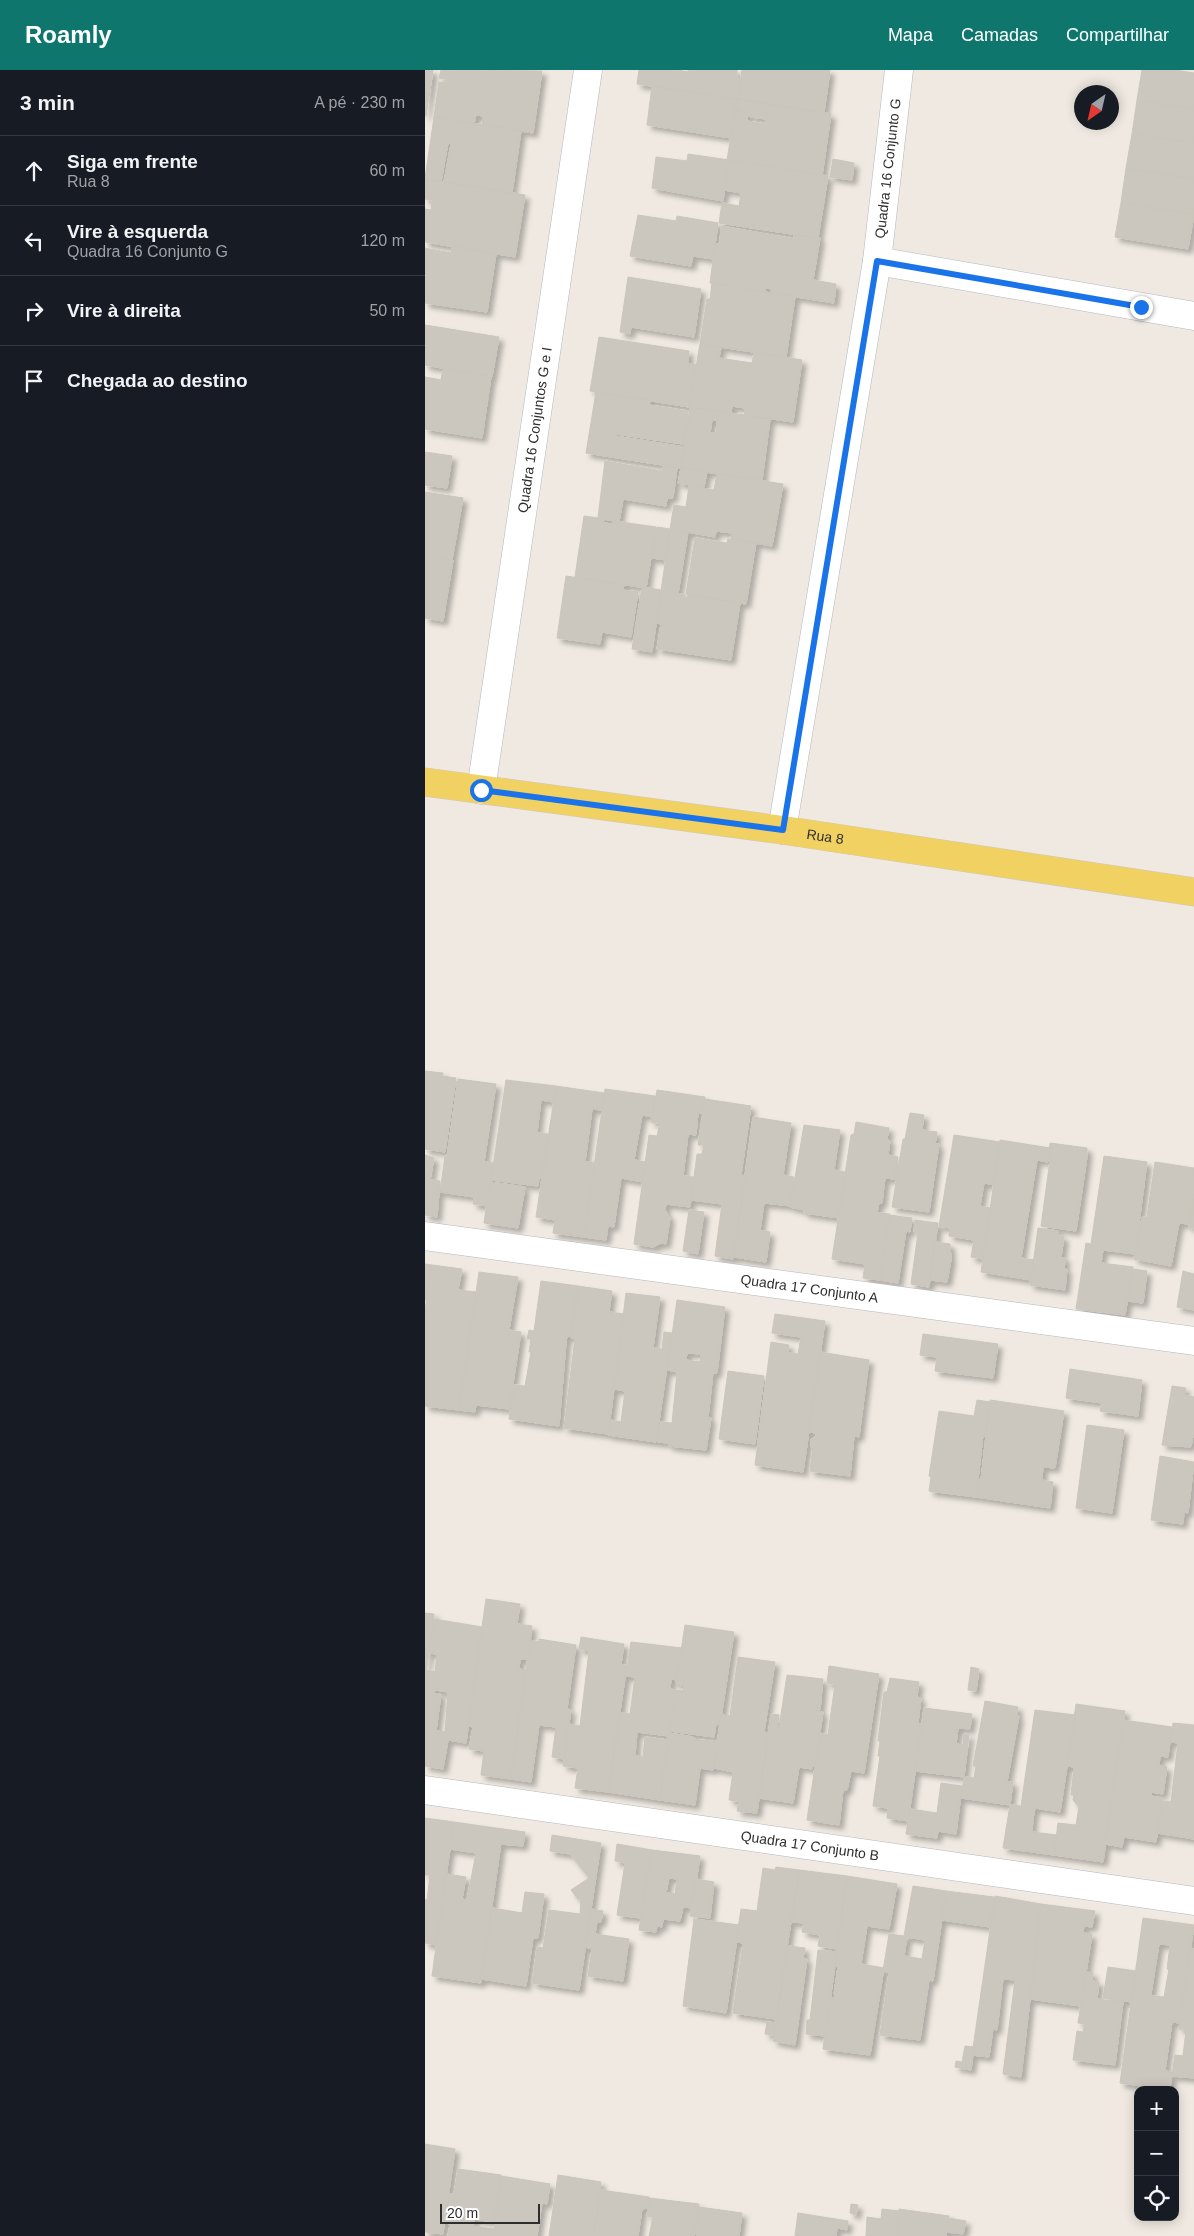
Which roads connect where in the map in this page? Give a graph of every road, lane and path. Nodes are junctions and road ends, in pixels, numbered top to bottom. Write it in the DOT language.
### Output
graph roads {
  1 [pos="588,70"];
  2 [pos="899,70"];
  3 [pos="877,261"];
  4 [pos="1194,316"];
  5 [pos="425,782"];
  6 [pos="481,790"];
  7 [pos="783,830"];
  8 [pos="1194,892"];
  9 [pos="425,1236"];
  10 [pos="1194,1341"];
  11 [pos="425,1790"];
  12 [pos="1194,1901"];
  1 -- 6 [label="street, Quadra 16 Conjuntos G e I"];
  2 -- 3 [label="street, Quadra 16 Conjunto G"];
  3 -- 4 [label="street"];
  3 -- 7 [label="street, Quadra 16 Conjunto G"];
  5 -- 6 [label="main road, Rua 8"];
  6 -- 7 [label="main road, Rua 8"];
  7 -- 8 [label="main road, Rua 8"];
  9 -- 10 [label="street, Quadra 17 Conjunto A"];
  11 -- 12 [label="street, Quadra 17 Conjunto B"];
}
